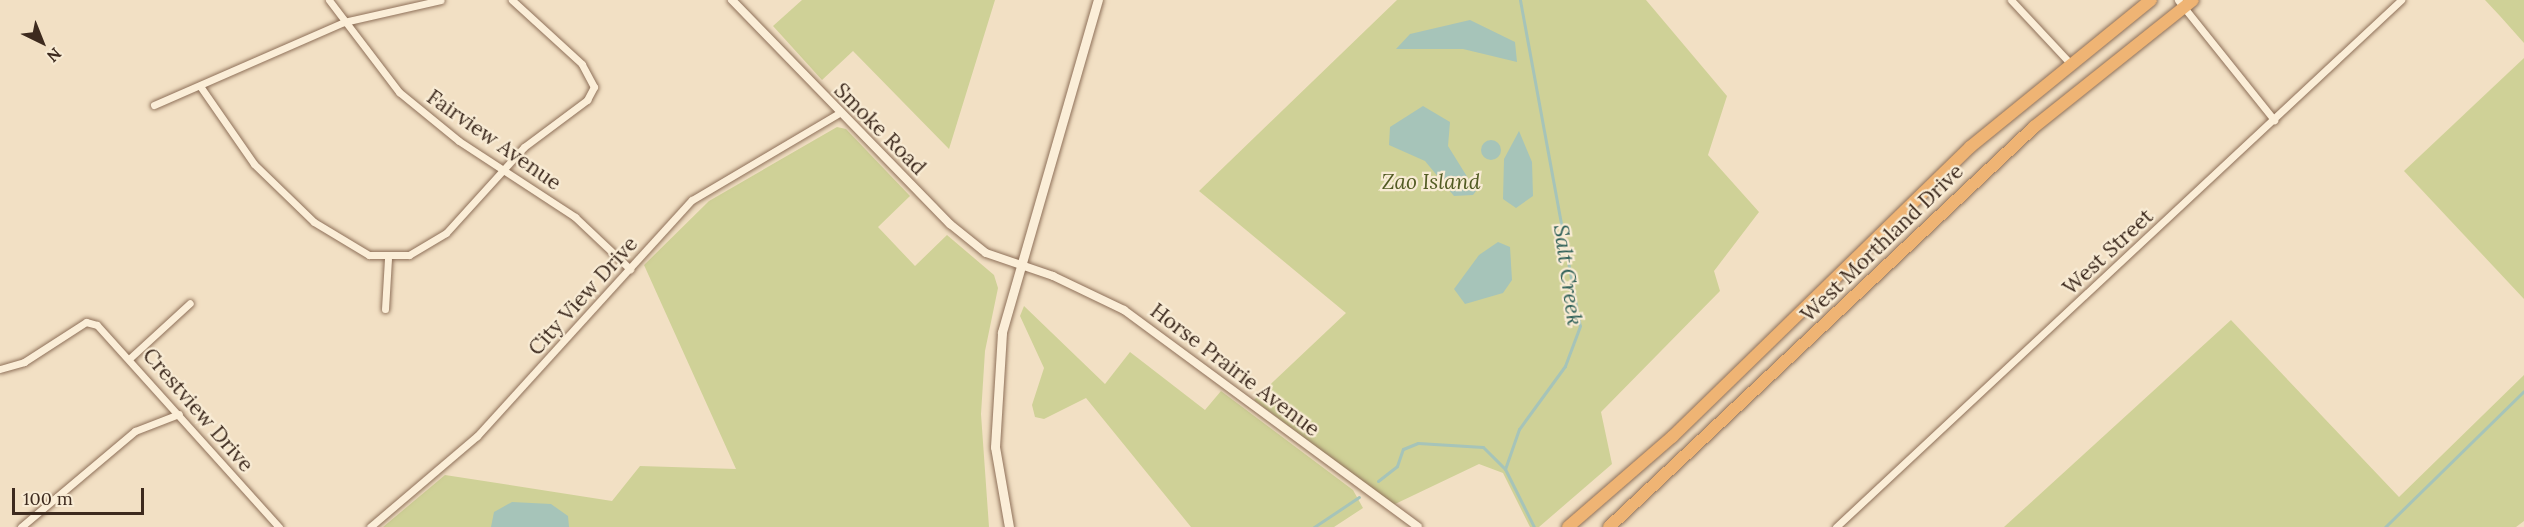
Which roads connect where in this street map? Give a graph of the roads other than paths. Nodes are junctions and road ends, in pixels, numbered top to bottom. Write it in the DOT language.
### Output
graph roads {
  1 [pos="329,0"];
  2 [pos="441,0"];
  3 [pos="512,0"];
  4 [pos="732,0"];
  5 [pos="1098,0"];
  6 [pos="2011,0"];
  7 [pos="2151,0"];
  8 [pos="2401,0"];
  9 [pos="2185,2"];
  10 [pos="344,22"];
  11 [pos="2070,63"];
  12 [pos="200,86"];
  13 [pos="154,105"];
  14 [pos="840,113"];
  15 [pos="2274,120"];
  16 [pos="502,168"];
  17 [pos="388,259"];
  18 [pos="1018,265"];
  19 [pos="630,269"];
  20 [pos="190,303"];
  21 [pos="385,309"];
  22 [pos="130,358"];
  23 [pos="0,369"];
  24 [pos="179,414"];
  25 [pos="21,527"];
  26 [pos="279,527"];
  27 [pos="370,527"];
  28 [pos="1009,527"];
  29 [pos="1418,527"];
  30 [pos="1568,527"];
  31 [pos="1609,527"];
  32 [pos="1836,527"];
  1 -- 10 [label="street, Fairview Avenue"];
  2 -- 10 [label="street"];
  3 -- 16 [label="street"];
  4 -- 14 [label="street, Smoke Road"];
  5 -- 18 [label="main road"];
  6 -- 11 [label="street"];
  7 -- 11 [label="highway, West Morthland Drive"];
  8 -- 15 [label="street, West Street"];
  9 -- 15 [label="street"];
  9 -- 31 [label="highway, West Morthland Drive"];
  10 -- 12 [label="street"];
  10 -- 16 [label="street, Fairview Avenue"];
  11 -- 30 [label="highway, West Morthland Drive"];
  12 -- 13 [label="street"];
  12 -- 17 [label="street"];
  14 -- 18 [label="street, Smoke Road"];
  14 -- 19 [label="street, City View Drive"];
  15 -- 32 [label="street, West Street"];
  16 -- 17 [label="street"];
  16 -- 19 [label="street, Fairview Avenue"];
  17 -- 21 [label="street"];
  18 -- 28 [label="main road"];
  18 -- 29 [label="street, Horse Prairie Avenue"];
  19 -- 27 [label="street, City View Drive"];
  20 -- 22 [label="street"];
  22 -- 23 [label="street, Crestview Drive"];
  22 -- 24 [label="street, Crestview Drive"];
  24 -- 25 [label="street"];
  24 -- 26 [label="street, Crestview Drive"];
}
